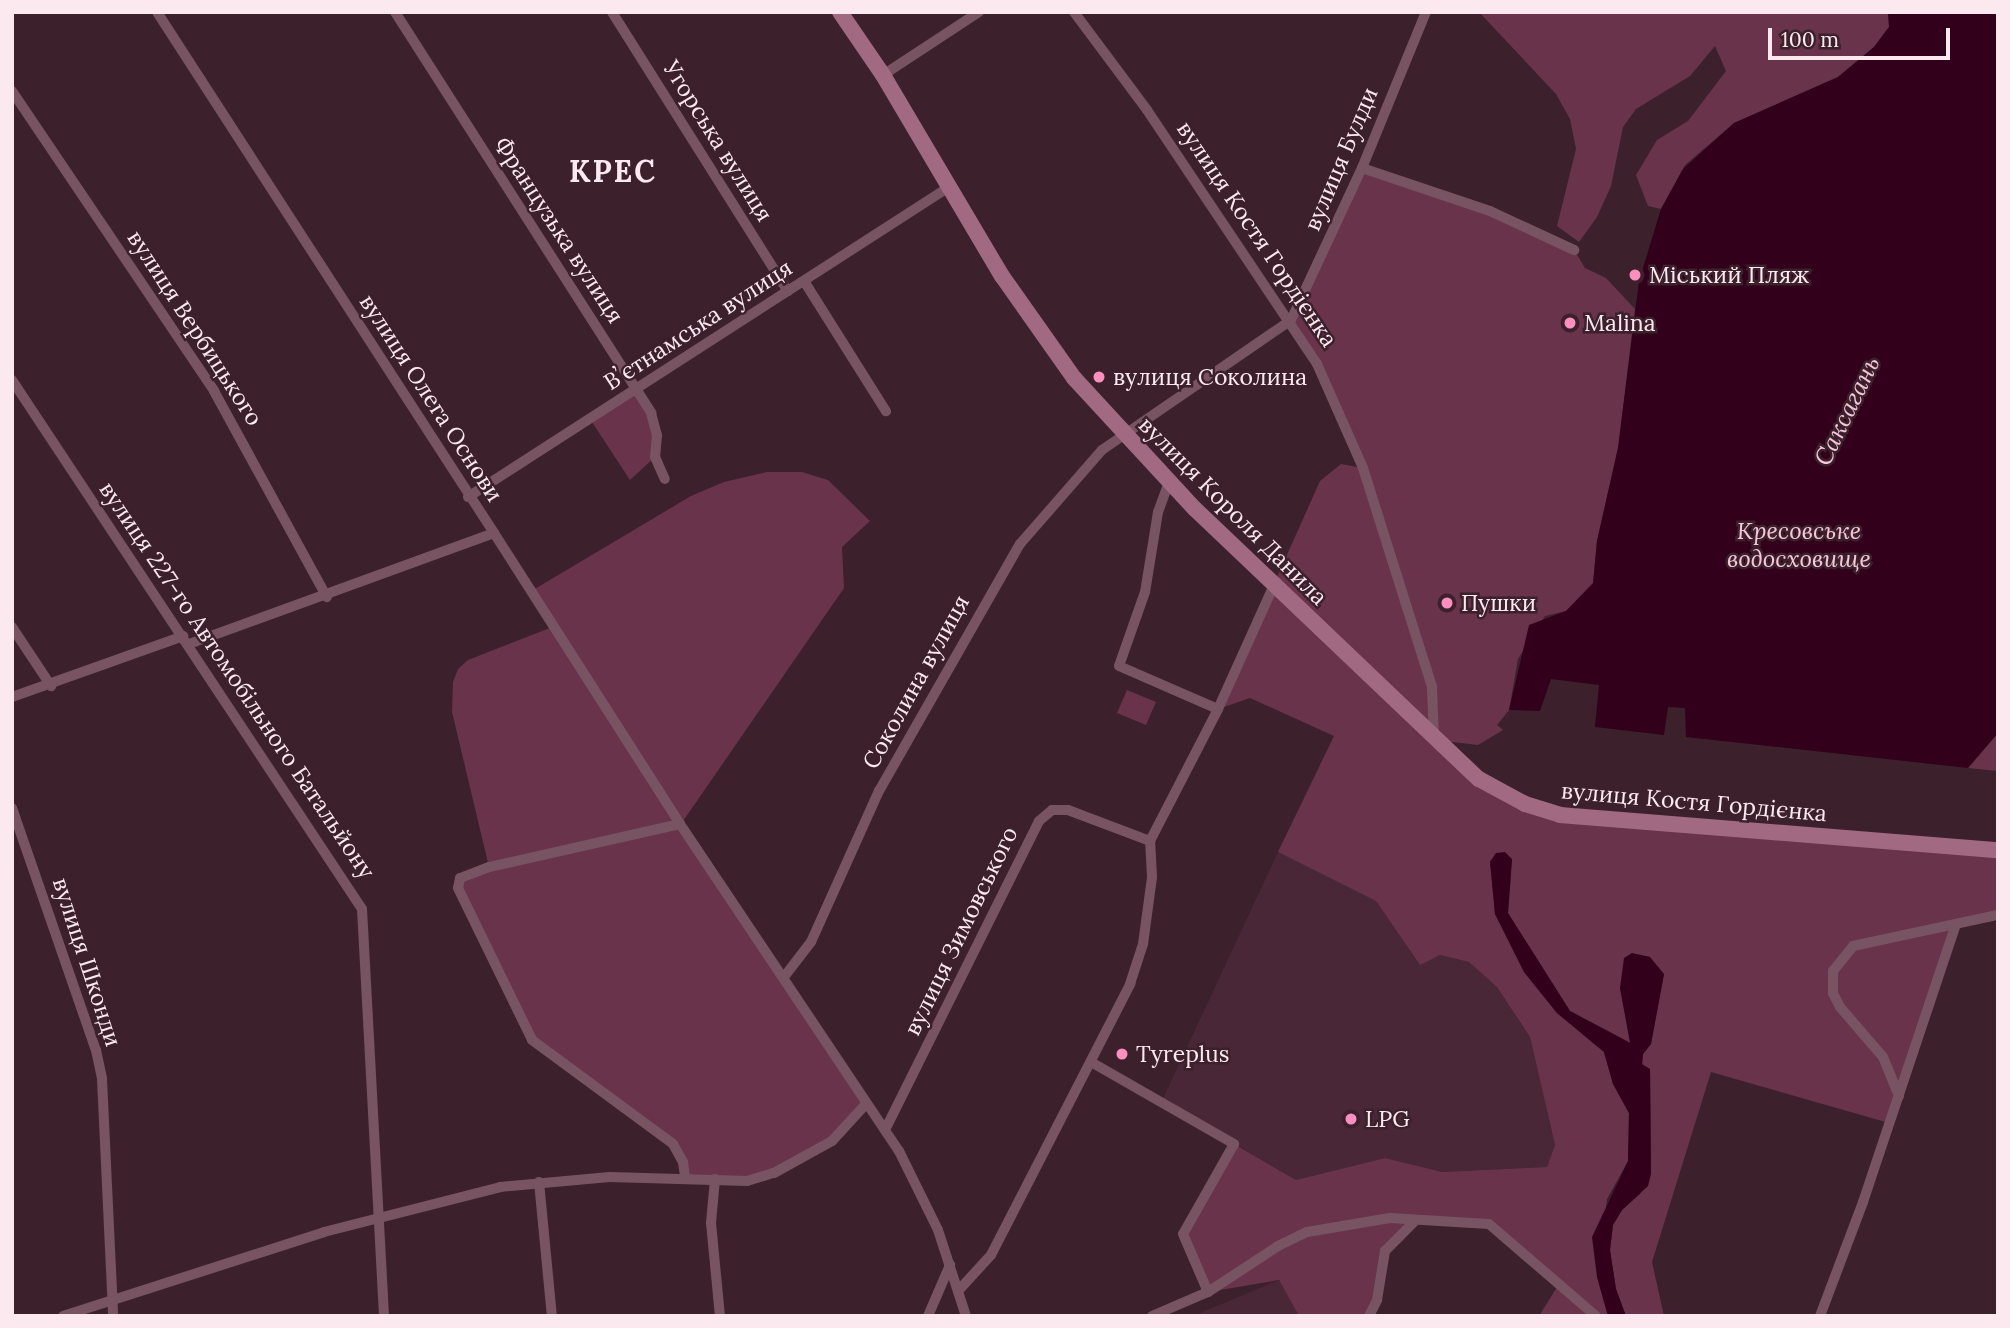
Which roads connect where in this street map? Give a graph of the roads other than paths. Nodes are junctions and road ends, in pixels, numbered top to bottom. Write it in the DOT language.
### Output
graph roads {
  1 [pos="157,12"];
  2 [pos="395,12"];
  3 [pos="612,12"];
  4 [pos="841,12"];
  5 [pos="979,12"];
  6 [pos="1074,12"];
  7 [pos="1426,12"];
  8 [pos="883,75"];
  9 [pos="12,91"];
  10 [pos="1362,168"];
  11 [pos="949,187"];
  12 [pos="1574,250"];
  13 [pos="804,281"];
  14 [pos="788,291"];
  15 [pos="1291,320"];
  16 [pos="12,380"];
  17 [pos="636,390"];
  18 [pos="886,411"];
  19 [pos="1124,436"];
  20 [pos="665,479"];
  21 [pos="1169,482"];
  22 [pos="468,497"];
  23 [pos="494,533"];
  24 [pos="1274,586"];
  25 [pos="327,597"];
  26 [pos="12,627"];
  27 [pos="186,640"];
  28 [pos="51,686"];
  29 [pos="12,697"];
  30 [pos="1218,709"];
  31 [pos="1434,740"];
  32 [pos="12,808"];
  33 [pos="680,824"];
  34 [pos="1150,841"];
  35 [pos="1998,850"];
  36 [pos="1998,915"];
  37 [pos="1956,924"];
  38 [pos="784,977"];
  39 [pos="1091,1062"];
  40 [pos="1899,1096"];
  41 [pos="866,1104"];
  42 [pos="885,1129"];
  43 [pos="684,1176"];
  44 [pos="715,1179"];
  45 [pos="540,1182"];
  46 [pos="377,1216"];
  47 [pos="1415,1221"];
  48 [pos="950,1265"];
  49 [pos="958,1291"];
  50 [pos="1208,1292"];
  51 [pos="112,1301"];
  52 [pos="1592,1313"];
  53 [pos="63,1316"];
  54 [pos="113,1316"];
  55 [pos="384,1316"];
  56 [pos="552,1316"];
  57 [pos="720,1316"];
  58 [pos="928,1316"];
  59 [pos="966,1316"];
  60 [pos="1152,1316"];
  61 [pos="1369,1316"];
  62 [pos="1820,1316"];
  1 -- 22 [label="street, вулиця Олега Основи"];
  2 -- 17 [label="street, Французька вулиця"];
  3 -- 14 [label="street, Угорська вулиця"];
  4 -- 8 [label="main road, вулиця Короля Данила"];
  5 -- 8 [label="street"];
  6 -- 15 [label="street, вулиця Костя Гордієнка"];
  7 -- 10 [label="street, вулиця Булди"];
  8 -- 11 [label="main road, вулиця Короля Данила"];
  9 -- 25 [label="street, вулиця Вербицького"];
  10 -- 12 [label="street"];
  10 -- 15 [label="street, вулиця Булди"];
  11 -- 13 [label="street, Вʼєтнамська вулиця"];
  11 -- 19 [label="main road, вулиця Короля Данила"];
  13 -- 14 [label="street, Вʼєтнамська вулиця"];
  13 -- 18 [label="street"];
  14 -- 17 [label="street, Вʼєтнамська вулиця"];
  15 -- 19 [label="street, Соколина вулиця"];
  15 -- 31 [label="street, вулиця Костя Гордієнка"];
  16 -- 27 [label="street, вулиця 227-го Автомобільного Батальйону"];
  17 -- 20 [label="street, Французька вулиця"];
  17 -- 22 [label="street, Вʼєтнамська вулиця"];
  19 -- 21 [label="main road, вулиця Короля Данила"];
  19 -- 38 [label="street, Соколина вулиця"];
  21 -- 24 [label="main road, вулиця Короля Данила"];
  21 -- 30 [label="street"];
  22 -- 23 [label="street, вулиця Олега Основи"];
  23 -- 25 [label="street, вулиця Олега Основи"];
  23 -- 33 [label="street"];
  24 -- 30 [label="street"];
  24 -- 31 [label="main road, вулиця Короля Данила"];
  25 -- 27 [label="street, вулиця Олега Основи"];
  26 -- 28 [label="street"];
  27 -- 28 [label="street, вулиця Олега Основи"];
  27 -- 46 [label="street, вулиця 227-го Автомобільного Батальйону"];
  28 -- 29 [label="street, вулиця Олега Основи"];
  30 -- 34 [label="street"];
  31 -- 35 [label="main road, вулиця Костя Гордієнка"];
  32 -- 51 [label="street, вулиця Шконди"];
  33 -- 38 [label="street"];
  33 -- 43 [label="street"];
  34 -- 39 [label="street"];
  34 -- 42 [label="street, вулиця Зимовського"];
  36 -- 37 [label="street"];
  37 -- 40 [label="street"];
  37 -- 40 [label="street"];
  38 -- 41 [label="street"];
  39 -- 49 [label="street"];
  39 -- 50 [label="street"];
  40 -- 62 [label="street"];
  41 -- 42 [label="street"];
  41 -- 44 [label="street"];
  42 -- 48 [label="street"];
  43 -- 44 [label="street"];
  43 -- 45 [label="street"];
  44 -- 57 [label="street"];
  45 -- 46 [label="street"];
  45 -- 56 [label="street"];
  46 -- 51 [label="street"];
  46 -- 55 [label="street, вулиця 227-го Автомобільного Батальйону"];
  47 -- 50 [label="street"];
  47 -- 52 [label="street"];
  47 -- 61 [label="street"];
  48 -- 49 [label="street"];
  48 -- 58 [label="street"];
  49 -- 59 [label="street"];
  50 -- 60 [label="street"];
  51 -- 53 [label="street"];
  51 -- 54 [label="street, вулиця Шконди"];
}
